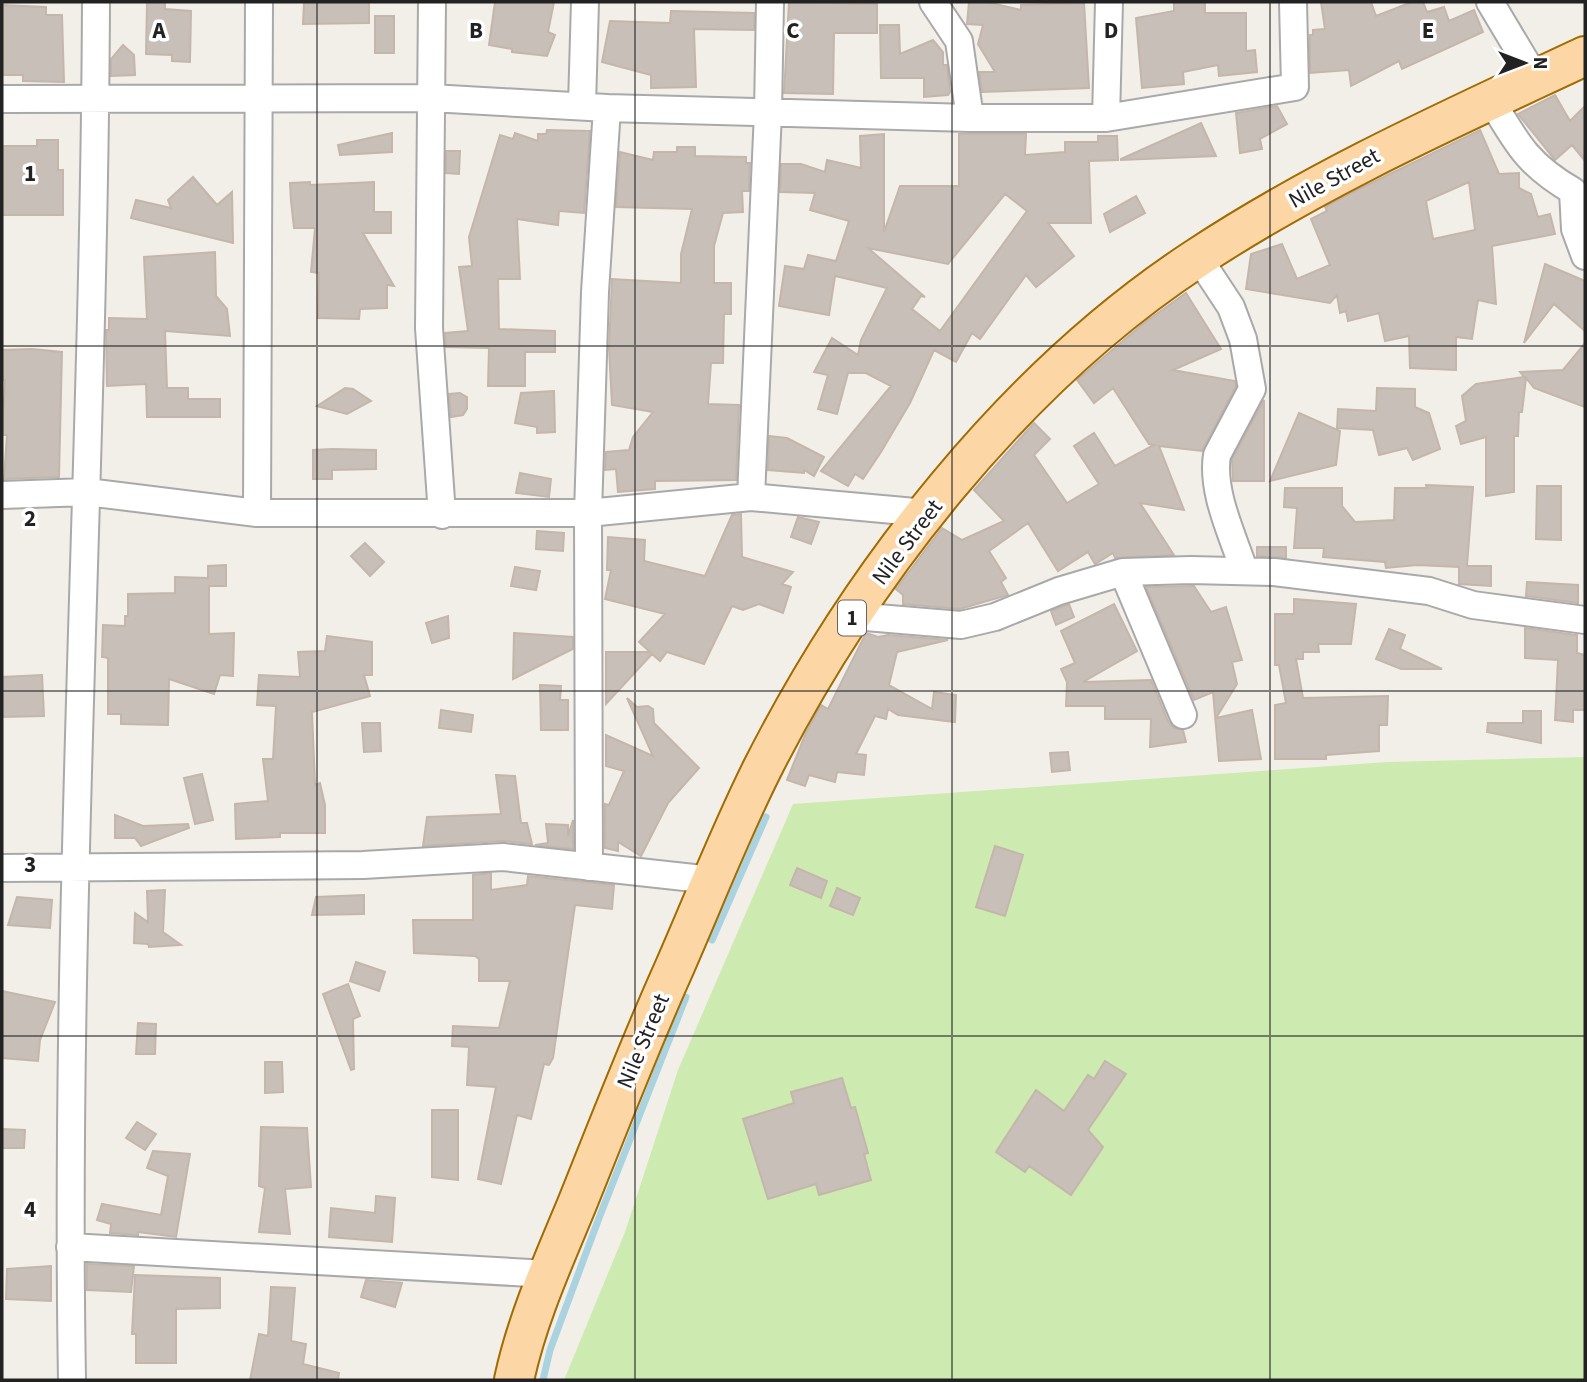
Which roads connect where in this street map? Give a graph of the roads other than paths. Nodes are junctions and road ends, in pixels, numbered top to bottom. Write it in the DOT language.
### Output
graph roads {
  1 [pos="96,2"];
  2 [pos="260,2"];
  3 [pos="432,2"];
  4 [pos="585,2"];
  5 [pos="770,2"];
  6 [pos="933,2"];
  7 [pos="1109,2"];
  8 [pos="1293,2"];
  9 [pos="1490,2"];
  10 [pos="1585,57"];
  11 [pos="1536,79"];
  12 [pos="95,97"];
  13 [pos="430,98"];
  14 [pos="2,99"];
  15 [pos="259,99"];
  16 [pos="1492,100"];
  17 [pos="595,106"];
  18 [pos="768,112"];
  19 [pos="970,118"];
  20 [pos="1106,118"];
  21 [pos="1585,256"];
  22 [pos="1198,257"];
  23 [pos="87,492"];
  24 [pos="2,495"];
  25 [pos="751,498"];
  26 [pos="257,513"];
  27 [pos="588,513"];
  28 [pos="926,513"];
  29 [pos="442,515"];
  30 [pos="1244,570"];
  31 [pos="1124,572"];
  32 [pos="854,616"];
  33 [pos="1585,620"];
  34 [pos="1183,715"];
  35 [pos="75,867"];
  36 [pos="589,867"];
  37 [pos="2,868"];
  38 [pos="712,880"];
  39 [pos="70,1247"];
  40 [pos="548,1274"];
  41 [pos="72,1380"];
  42 [pos="514,1380"];
  1 -- 12 [label="street"];
  2 -- 15 [label="street"];
  3 -- 13 [label="street"];
  4 -- 17 [label="street"];
  5 -- 18 [label="street"];
  6 -- 19 [label="street"];
  7 -- 20 [label="street"];
  8 -- 20 [label="street"];
  9 -- 11 [label="street"];
  10 -- 11 [label="main road, Nile Street / 1"];
  11 -- 16 [label="main road, Nile Street / 1"];
  12 -- 14 [label="street"];
  12 -- 15 [label="street"];
  12 -- 23 [label="street"];
  13 -- 15 [label="street"];
  13 -- 17 [label="street"];
  13 -- 29 [label="street"];
  15 -- 26 [label="street"];
  16 -- 21 [label="street"];
  16 -- 22 [label="main road, Nile Street / 1"];
  17 -- 18 [label="street"];
  17 -- 27 [label="street"];
  18 -- 19 [label="street"];
  18 -- 25 [label="street"];
  19 -- 20 [label="street"];
  22 -- 28 [label="main road, Nile Street / 1"];
  22 -- 30 [label="street"];
  23 -- 24 [label="street"];
  23 -- 26 [label="street"];
  23 -- 35 [label="street"];
  25 -- 27 [label="street"];
  25 -- 28 [label="street"];
  26 -- 29 [label="street"];
  27 -- 29 [label="street"];
  27 -- 36 [label="street"];
  28 -- 32 [label="main road, Nile Street / 1"];
  30 -- 31 [label="street"];
  30 -- 33 [label="street"];
  31 -- 32 [label="street"];
  31 -- 34 [label="street"];
  32 -- 38 [label="main road, Nile Street / 1"];
  35 -- 36 [label="street"];
  35 -- 37 [label="street"];
  35 -- 39 [label="street"];
  36 -- 38 [label="street"];
  38 -- 40 [label="main road, Nile Street / 1"];
  39 -- 40 [label="street"];
  39 -- 41 [label="street"];
  40 -- 42 [label="main road, Nile Street / 1"];
}
